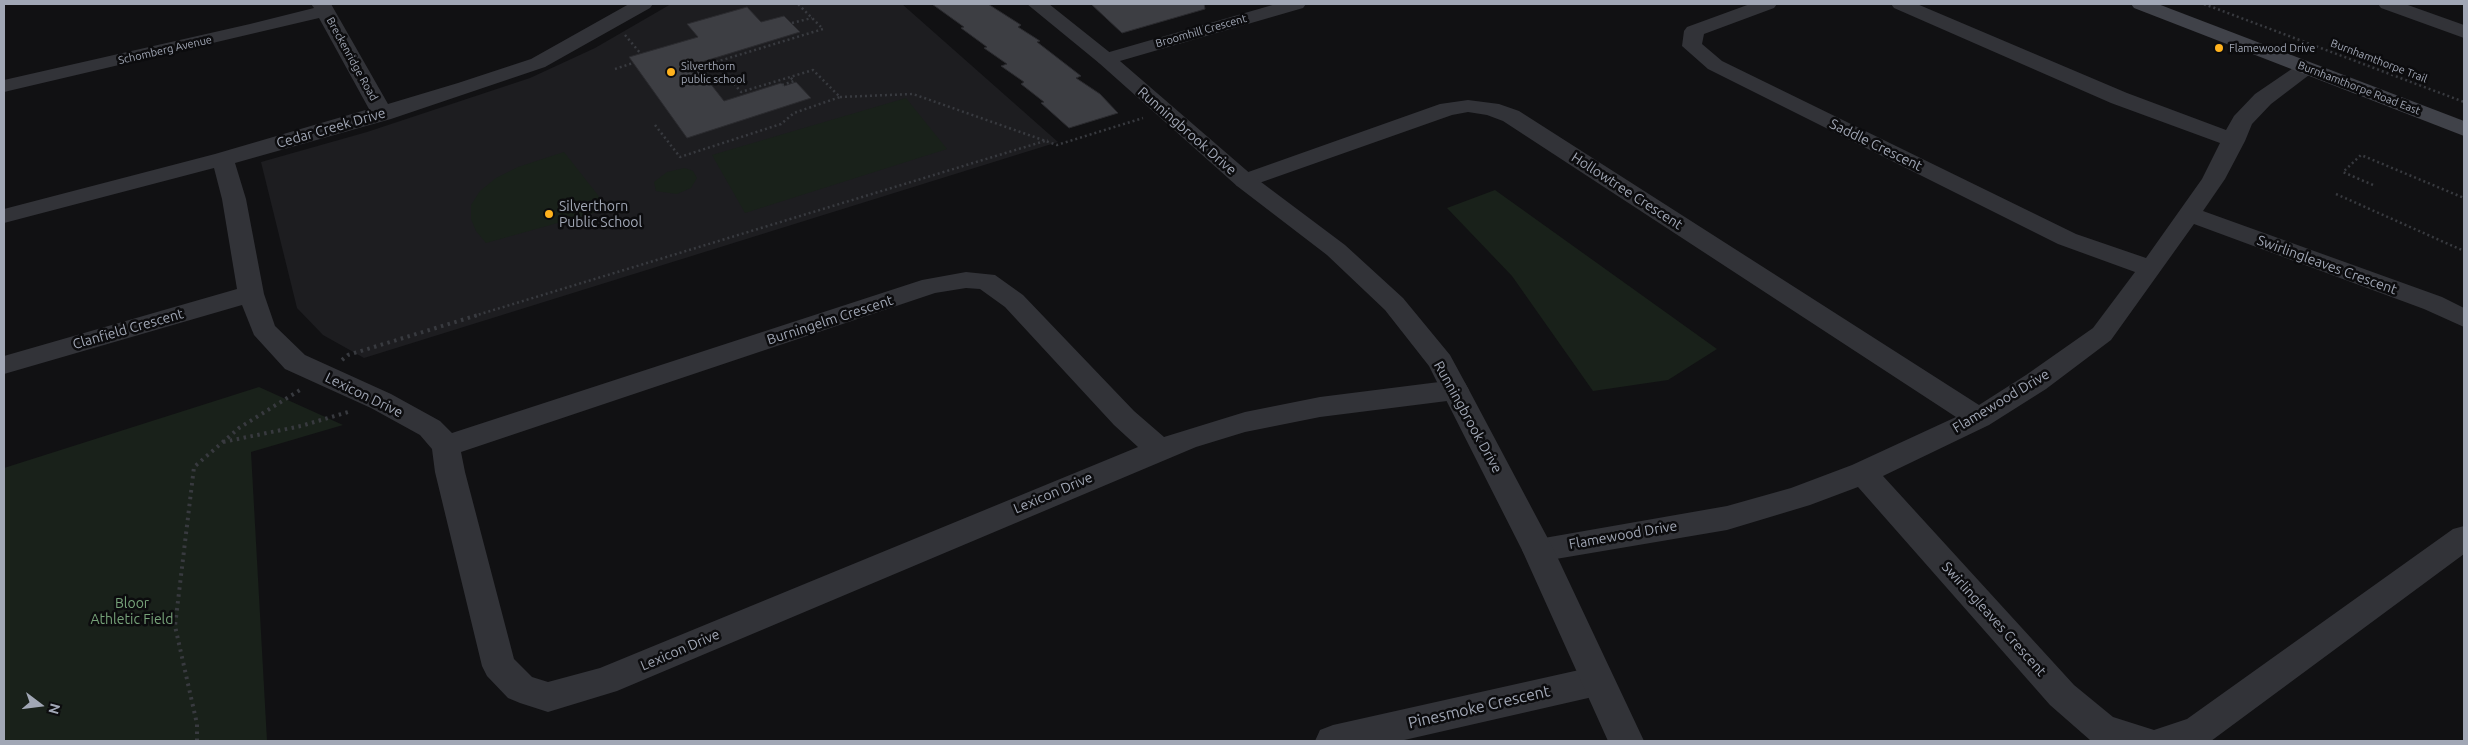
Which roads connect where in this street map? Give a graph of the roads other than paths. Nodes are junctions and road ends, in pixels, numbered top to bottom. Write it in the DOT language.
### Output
graph roads {
  1 [pos="643,4"];
  2 [pos="1037,4"];
  3 [pos="1296,4"];
  4 [pos="1767,4"];
  5 [pos="1902,4"];
  6 [pos="2141,4"];
  7 [pos="2388,4"];
  8 [pos="323,7"];
  9 [pos="2463,30"];
  10 [pos="1106,58"];
  11 [pos="2306,68"];
  12 [pos="4,86"];
  13 [pos="383,114"];
  14 [pos="2464,130"];
  15 [pos="2234,141"];
  16 [pos="223,159"];
  17 [pos="1245,181"];
  18 [pos="2189,214"];
  19 [pos="4,216"];
  20 [pos="2151,269"];
  21 [pos="252,294"];
  22 [pos="2464,318"];
  23 [pos="4,365"];
  24 [pos="1455,390"];
  25 [pos="1979,418"];
  26 [pos="446,446"];
  27 [pos="1159,449"];
  28 [pos="1863,473"];
  29 [pos="2464,538"];
  30 [pos="1538,550"];
  31 [pos="1597,681"];
  32 [pos="1333,741"];
  33 [pos="1626,741"];
  34 [pos="2142,741"];
  35 [pos="2167,741"];
  1 -- 13 [label="street, Cedar Creek Drive"];
  2 -- 10 [label="street, Runningbrook Drive"];
  3 -- 10 [label="street, Broomhill Crescent"];
  4 -- 20 [label="street, Saddle Crescent"];
  5 -- 15 [label="street"];
  6 -- 11 [label="main road, Burnhamthorpe Road East"];
  7 -- 9 [label="street"];
  8 -- 12 [label="street, Schomberg Avenue"];
  8 -- 13 [label="street, Breckenridge Road"];
  10 -- 17 [label="street, Runningbrook Drive"];
  11 -- 14 [label="main road, Burnhamthorpe Road East"];
  11 -- 15 [label="street, Flamewood Drive"];
  13 -- 16 [label="street, Cedar Creek Drive"];
  15 -- 18 [label="street, Flamewood Drive"];
  16 -- 19 [label="street, Cedar Creek Drive"];
  16 -- 21 [label="street, Lexicon Drive"];
  17 -- 24 [label="street, Runningbrook Drive"];
  17 -- 25 [label="street, Hollowtree Crescent"];
  18 -- 20 [label="street, Flamewood Drive"];
  18 -- 22 [label="street, Swirlingleaves Crescent"];
  20 -- 25 [label="street, Flamewood Drive"];
  21 -- 23 [label="street, Clanfield Crescent"];
  21 -- 26 [label="street, Lexicon Drive"];
  24 -- 27 [label="street, Lexicon Drive"];
  24 -- 30 [label="street, Runningbrook Drive"];
  25 -- 28 [label="street, Flamewood Drive"];
  26 -- 27 [label="street, Burningelm Crescent"];
  26 -- 27 [label="street, Lexicon Drive"];
  28 -- 30 [label="street, Flamewood Drive"];
  28 -- 34 [label="street, Swirlingleaves Crescent"];
  29 -- 35 [label="street"];
  30 -- 31 [label="street, Runningbrook Drive"];
  31 -- 32 [label="street, Pinesmoke Crescent"];
  31 -- 33 [label="street, Runningbrook Drive"];
}
